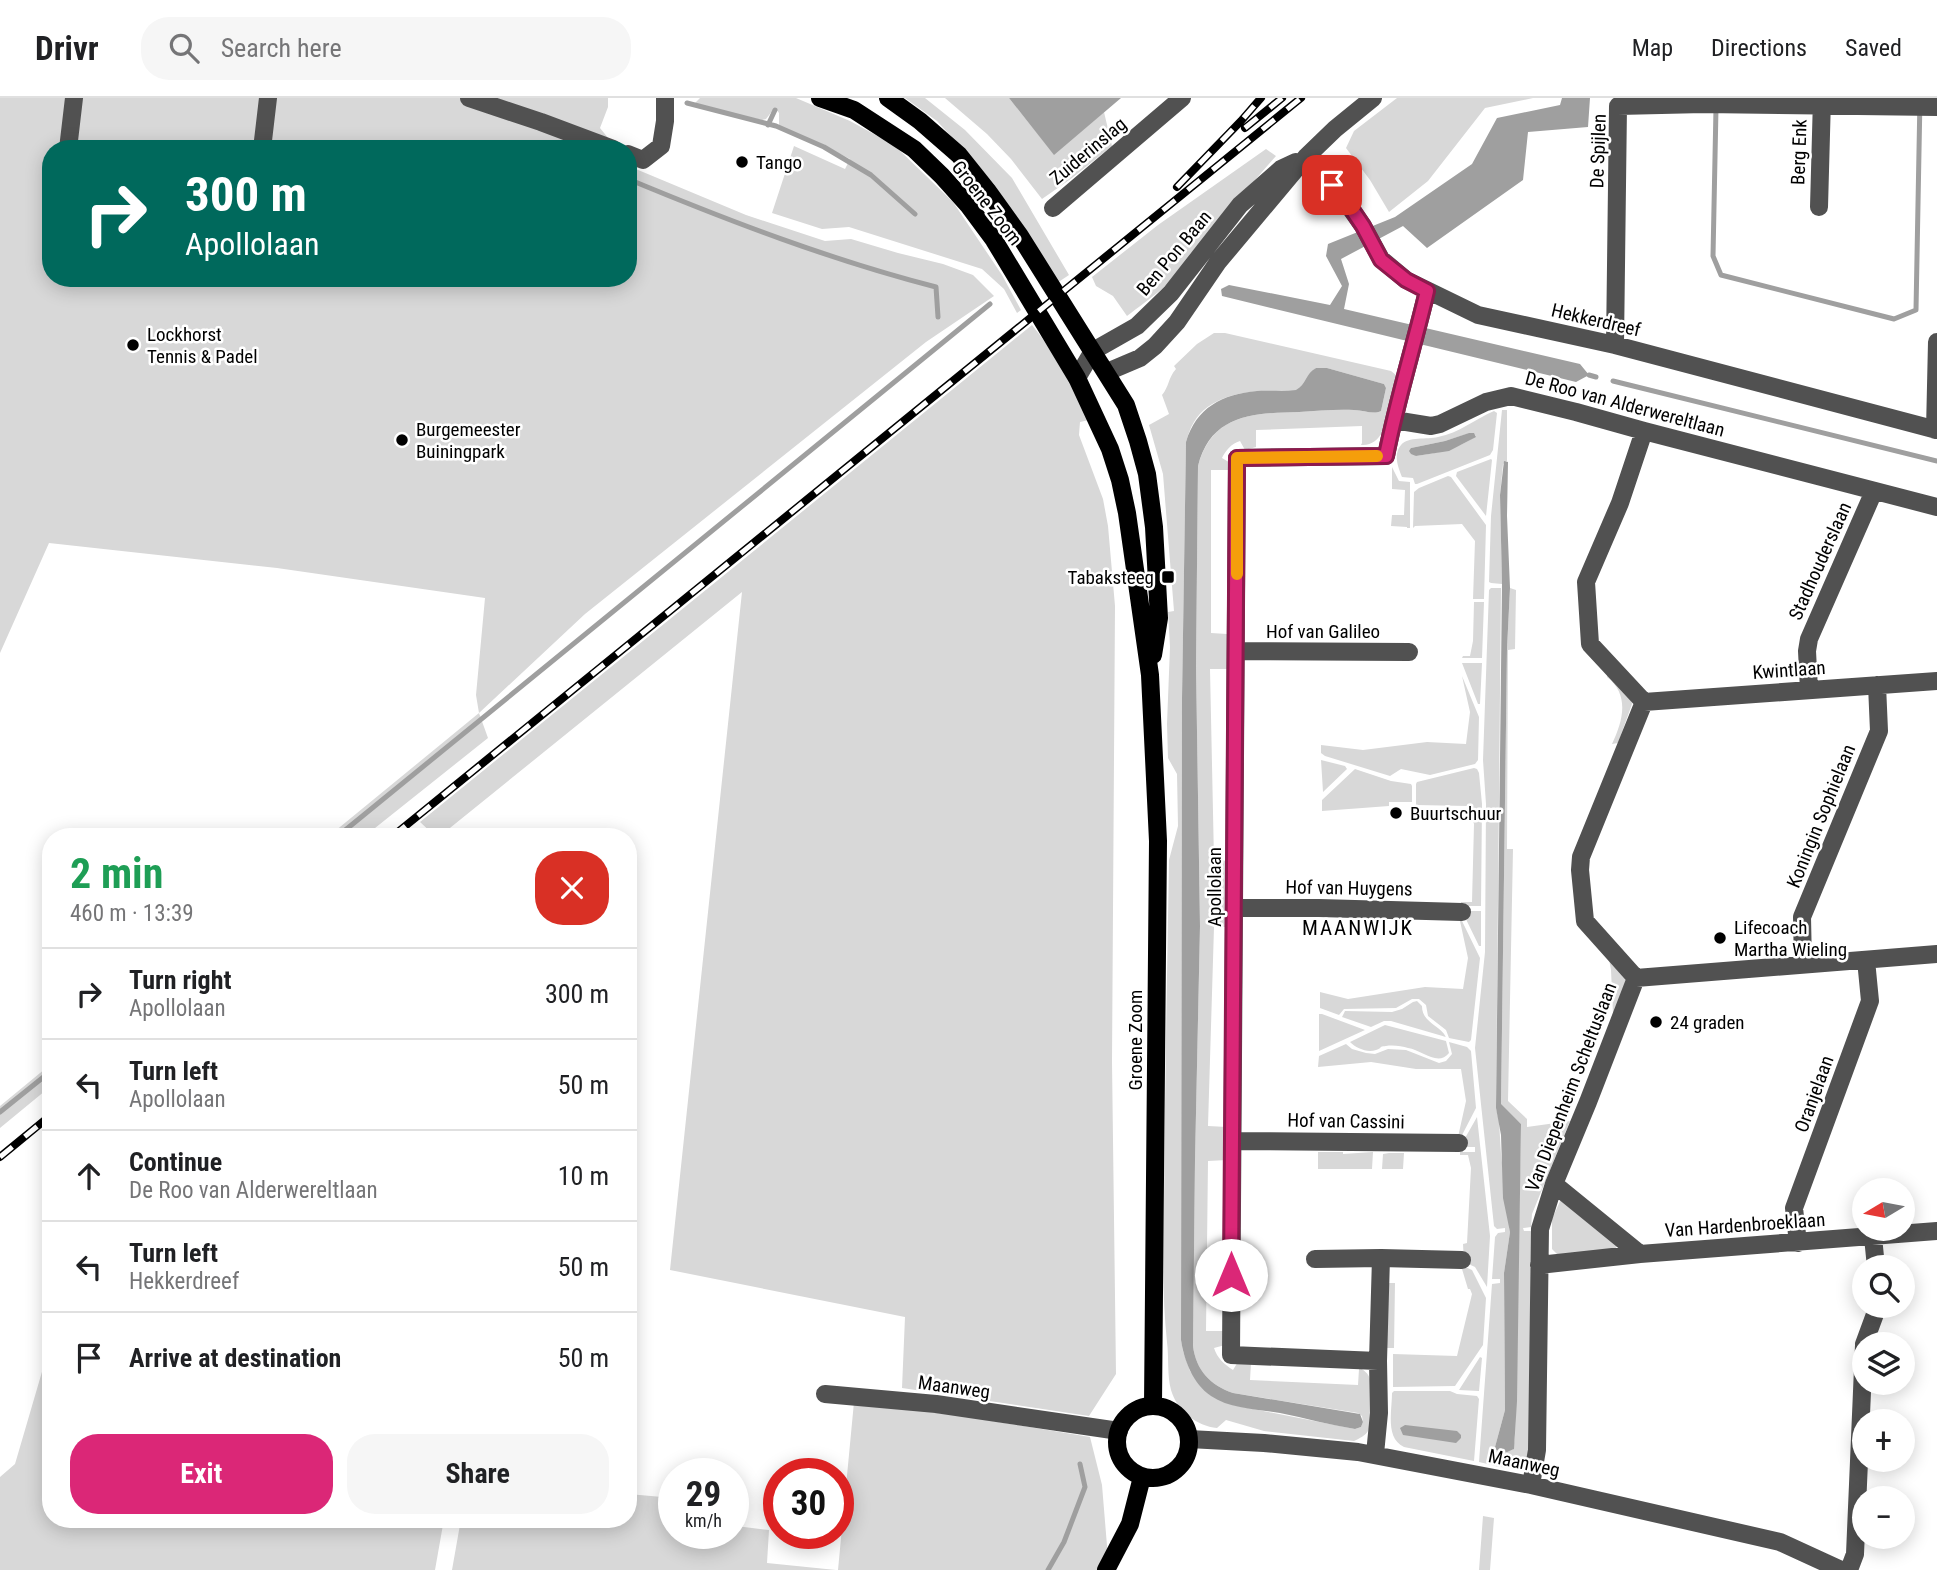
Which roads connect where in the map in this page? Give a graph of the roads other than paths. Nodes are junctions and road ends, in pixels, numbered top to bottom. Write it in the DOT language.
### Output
graph roads {
  1 [pos="74,98"];
  2 [pos="268,98"];
  3 [pos="469,98"];
  4 [pos="665,98"];
  5 [pos="680,98"];
  6 [pos="820,98"];
  7 [pos="888,98"];
  8 [pos="1182,98"];
  9 [pos="1373,98"];
  10 [pos="1822,102"];
  11 [pos="1936,107"];
  12 [pos="665,121"];
  13 [pos="69,140"];
  14 [pos="263,140"];
  15 [pos="589,140"];
  16 [pos="1306,157"];
  17 [pos="637,158"];
  18 [pos="1819,207"];
  19 [pos="1053,208"];
  20 [pos="1427,291"];
  21 [pos="1937,342"];
  22 [pos="1615,345"];
  23 [pos="1093,351"];
  24 [pos="1107,372"];
  25 [pos="1077,378"];
  26 [pos="1394,420"];
  27 [pos="1936,430"];
  28 [pos="1644,431"];
  29 [pos="1874,491"];
  30 [pos="1937,507"];
  31 [pos="1236,651"];
  32 [pos="1409,652"];
  33 [pos="1150,675"];
  34 [pos="1937,681"];
  35 [pos="1877,685"];
  36 [pos="1810,690"];
  37 [pos="1644,702"];
  38 [pos="1235,908"];
  39 [pos="1462,912"];
  40 [pos="1937,954"];
  41 [pos="1866,960"];
  42 [pos="1803,964"];
  43 [pos="1636,978"];
  44 [pos="1232,1141"];
  45 [pos="1459,1143"];
  46 [pos="1554,1184"];
  47 [pos="1937,1231"];
  48 [pos="1915,1233"];
  49 [pos="1852,1239"];
  50 [pos="1798,1243"];
  51 [pos="1640,1254"];
  52 [pos="1381,1258"];
  53 [pos="1315,1259"];
  54 [pos="1462,1260"];
  55 [pos="1539,1265"];
  56 [pos="1378,1361"];
  57 [pos="825,1394"];
  58 [pos="1862,1395"];
  59 [pos="1153,1405"];
  60 [pos="1119,1431"];
  61 [pos="1189,1439"];
  62 [pos="1374,1454"];
  63 [pos="1142,1476"];
  64 [pos="1531,1485"];
  65 [pos="1106,1570"];
  66 [pos="1841,1570"];
  67 [pos="1849,1570"];
  1 -- 13 [label="street"];
  2 -- 14 [label="street"];
  3 -- 15 [label="street"];
  4 -- 12 [label="street"];
  5 -- 12 [label="street"];
  6 -- 25 [label="main road, Groene Zoom"];
  7 -- 23 [label="main road, Groene Zoom"];
  8 -- 19 [label="street, Zuiderinslag"];
  9 -- 16 [label="street, Ben Pon Baan"];
  10 -- 11 [label="street, De Spijlen"];
  10 -- 18 [label="street, Berg Enk"];
  10 -- 22 [label="street, De Spijlen"];
  12 -- 17 [label="street"];
  16 -- 20 [label="street, Hekkerdreef"];
  16 -- 23 [label="street, Ben Pon Baan"];
  16 -- 24 [label="street, Ben Pon Baan"];
  20 -- 22 [label="street, Hekkerdreef"];
  20 -- 26 [label="street"];
  21 -- 27 [label="street"];
  22 -- 27 [label="street, Hekkerdreef"];
  23 -- 24 [label="main road, Groene Zoom"];
  23 -- 25 [label="street"];
  24 -- 25 [label="main road"];
  24 -- 33 [label="main road, Groene Zoom"];
  25 -- 33 [label="main road, Groene Zoom"];
  26 -- 28 [label="street, De Roo van Alderwereltlaan"];
  26 -- 31 [label="street, Apollolaan"];
  28 -- 29 [label="street, De Roo van Alderwereltlaan"];
  28 -- 37 [label="street"];
  29 -- 30 [label="street, De Roo van Alderwereltlaan"];
  29 -- 36 [label="street, Stadhouderslaan"];
  31 -- 32 [label="street, Hof van Galileo"];
  31 -- 38 [label="street, Apollolaan"];
  33 -- 59 [label="main road, Groene Zoom"];
  34 -- 35 [label="street, Kwintlaan"];
  35 -- 36 [label="street, Kwintlaan"];
  35 -- 42 [label="street, Koningin Sophielaan"];
  36 -- 37 [label="street, Kwintlaan"];
  37 -- 43 [label="street, Van Diepenheim Scheltuslaan"];
  38 -- 39 [label="street, Hof van Huygens"];
  38 -- 44 [label="street, Apollolaan"];
  40 -- 41 [label="street"];
  41 -- 42 [label="street"];
  41 -- 50 [label="street, Oranjelaan"];
  42 -- 43 [label="street"];
  43 -- 46 [label="street, Van Diepenheim Scheltuslaan"];
  44 -- 45 [label="street, Hof van Cassini"];
  44 -- 56 [label="street, Apollolaan"];
  46 -- 51 [label="street, Van Hardenbroeklaan"];
  46 -- 55 [label="street, Van Diepenheim Scheltuslaan"];
  47 -- 48 [label="street, Van Hardenbroeklaan"];
  49 -- 50 [label="street, Van Hardenbroeklaan"];
  50 -- 51 [label="street, Van Hardenbroeklaan"];
  51 -- 55 [label="street, Van Hardenbroeklaan"];
  52 -- 53 [label="street"];
  52 -- 54 [label="street"];
  52 -- 56 [label="street"];
  55 -- 64 [label="street, Van Diepenheim Scheltuslaan"];
  56 -- 62 [label="street"];
  57 -- 60 [label="street, Maanweg"];
  58 -- 67 [label="street"];
  59 -- 60 [label="main road"];
  59 -- 61 [label="main road"];
  60 -- 63 [label="main road"];
  61 -- 62 [label="street, Maanweg"];
  61 -- 63 [label="main road"];
  62 -- 64 [label="street, Maanweg"];
  63 -- 65 [label="main road"];
  64 -- 66 [label="street, Maanweg"];
}
